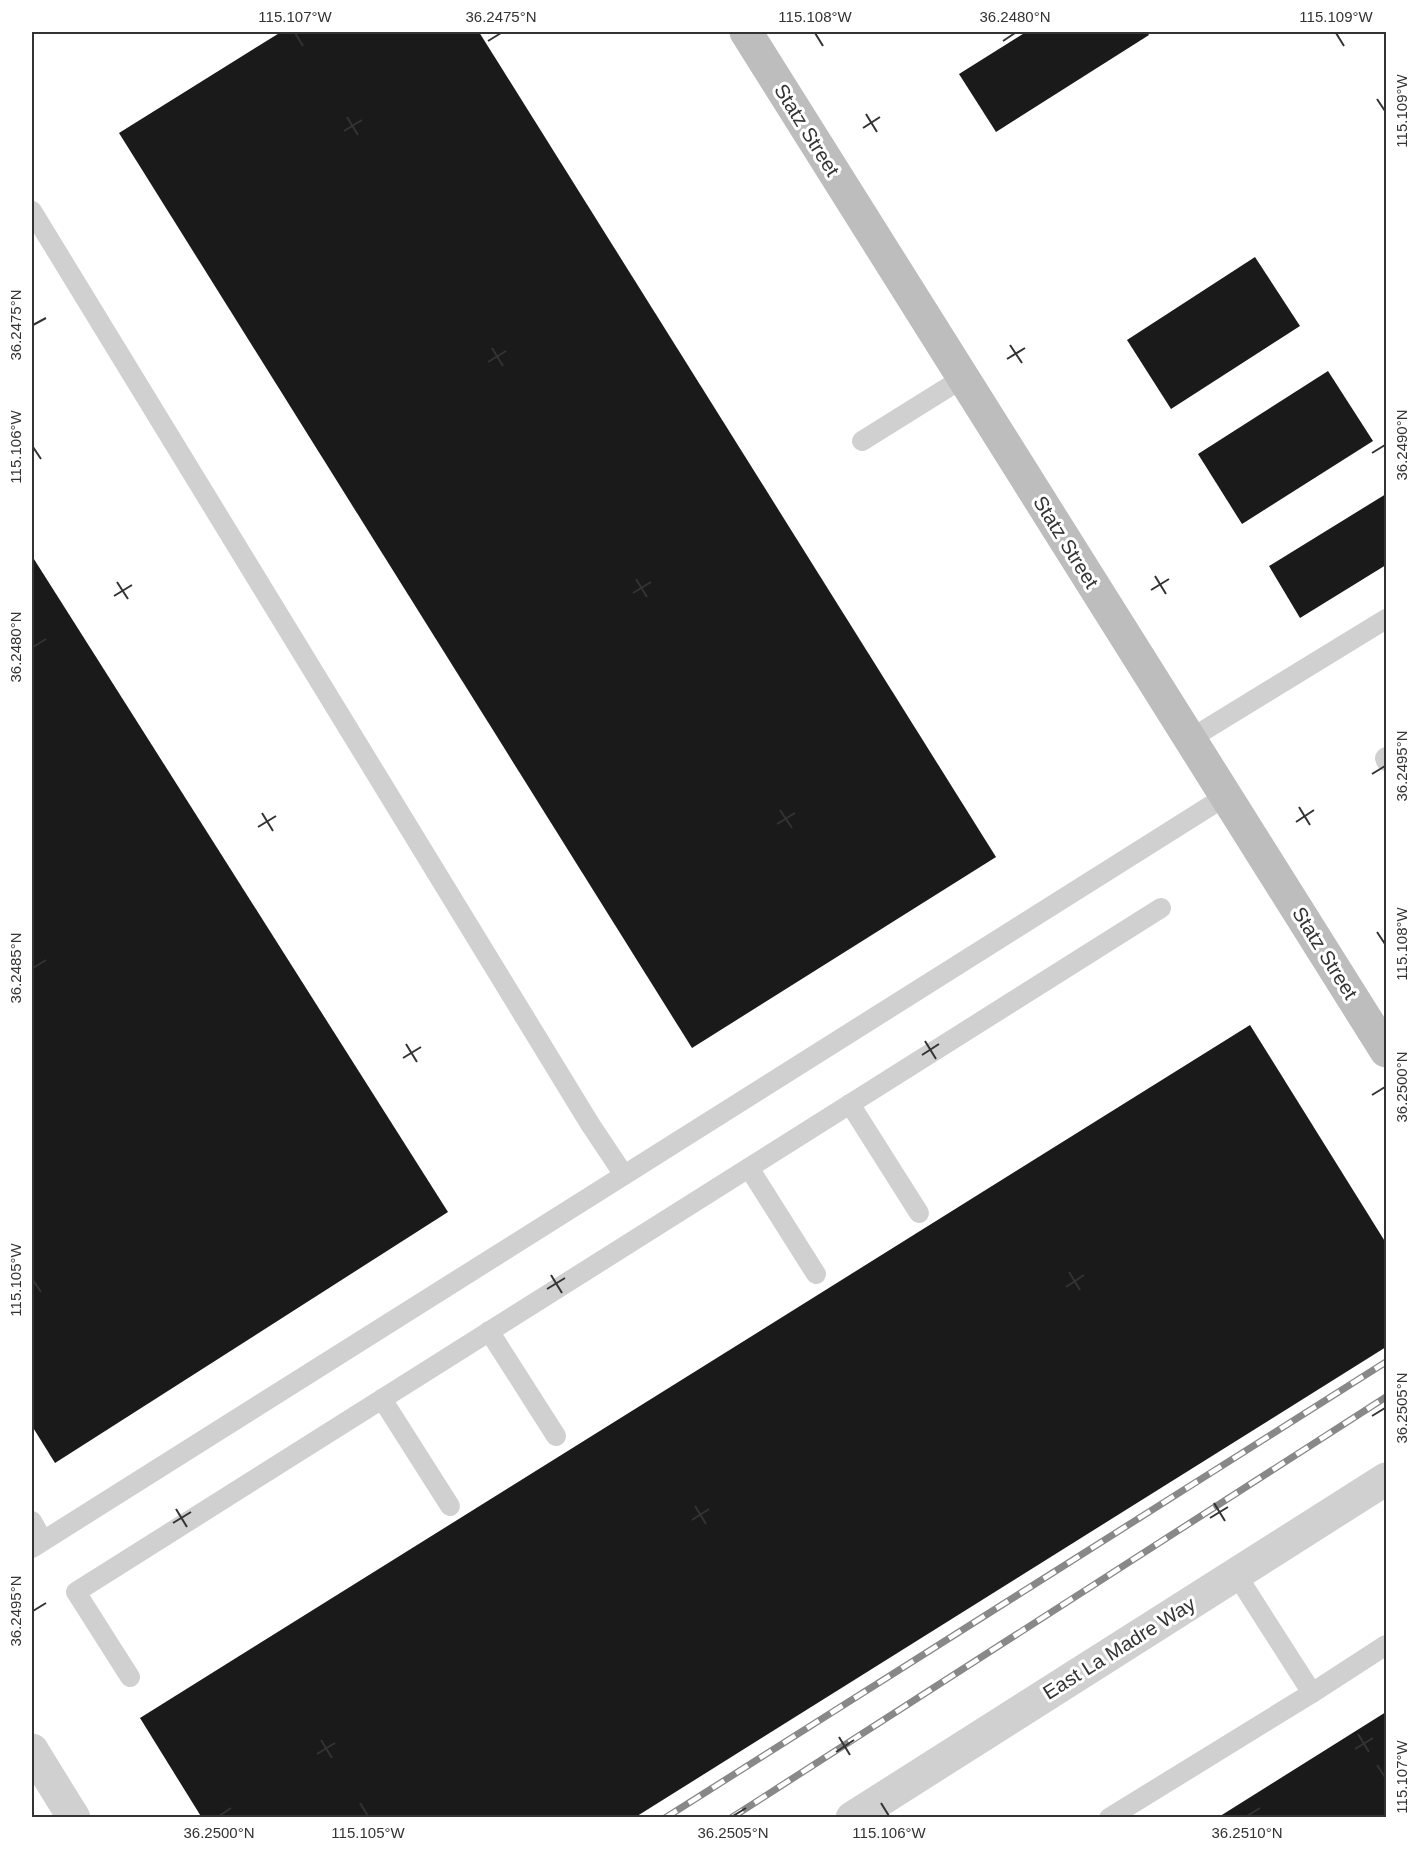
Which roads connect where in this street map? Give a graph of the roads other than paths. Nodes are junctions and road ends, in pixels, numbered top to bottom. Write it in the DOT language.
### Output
graph roads {
  1 [pos="746,32"];
  2 [pos="32,211"];
  3 [pos="963,378"];
  4 [pos="862,441"];
  5 [pos="1386,619"];
  6 [pos="1190,739"];
  7 [pos="1226,796"];
  8 [pos="1161,908"];
  9 [pos="1386,1051"];
  10 [pos="850,1104"];
  11 [pos="749,1168"];
  12 [pos="624,1175"];
  13 [pos="919,1212"];
  14 [pos="816,1274"];
  15 [pos="489,1332"];
  16 [pos="382,1399"];
  17 [pos="556,1436"];
  18 [pos="1386,1479"];
  19 [pos="450,1506"];
  20 [pos="32,1521"];
  21 [pos="38,1544"];
  22 [pos="1236,1574"];
  23 [pos="1386,1645"];
  24 [pos="130,1677"];
  25 [pos="1312,1693"];
  26 [pos="32,1750"];
  27 [pos="74,1818"];
  28 [pos="852,1818"];
  29 [pos="1109,1818"];
  1 -- 3 [label="street, Statz Street"];
  2 -- 12 [label="lane"];
  3 -- 4 [label="lane"];
  3 -- 6 [label="street, Statz Street"];
  5 -- 6 [label="lane"];
  6 -- 7 [label="street, Statz Street"];
  7 -- 9 [label="street, Statz Street"];
  7 -- 12 [label="lane"];
  8 -- 10 [label="lane"];
  10 -- 11 [label="lane"];
  10 -- 13 [label="lane"];
  11 -- 14 [label="lane"];
  11 -- 15 [label="lane"];
  12 -- 21 [label="lane"];
  15 -- 16 [label="lane"];
  15 -- 17 [label="lane"];
  16 -- 19 [label="lane"];
  16 -- 24 [label="lane"];
  18 -- 22 [label="street, East La Madre Way"];
  20 -- 21 [label="lane"];
  22 -- 25 [label="lane"];
  22 -- 28 [label="street, East La Madre Way"];
  23 -- 25 [label="lane"];
  25 -- 29 [label="lane"];
  26 -- 27 [label="street"];
}
